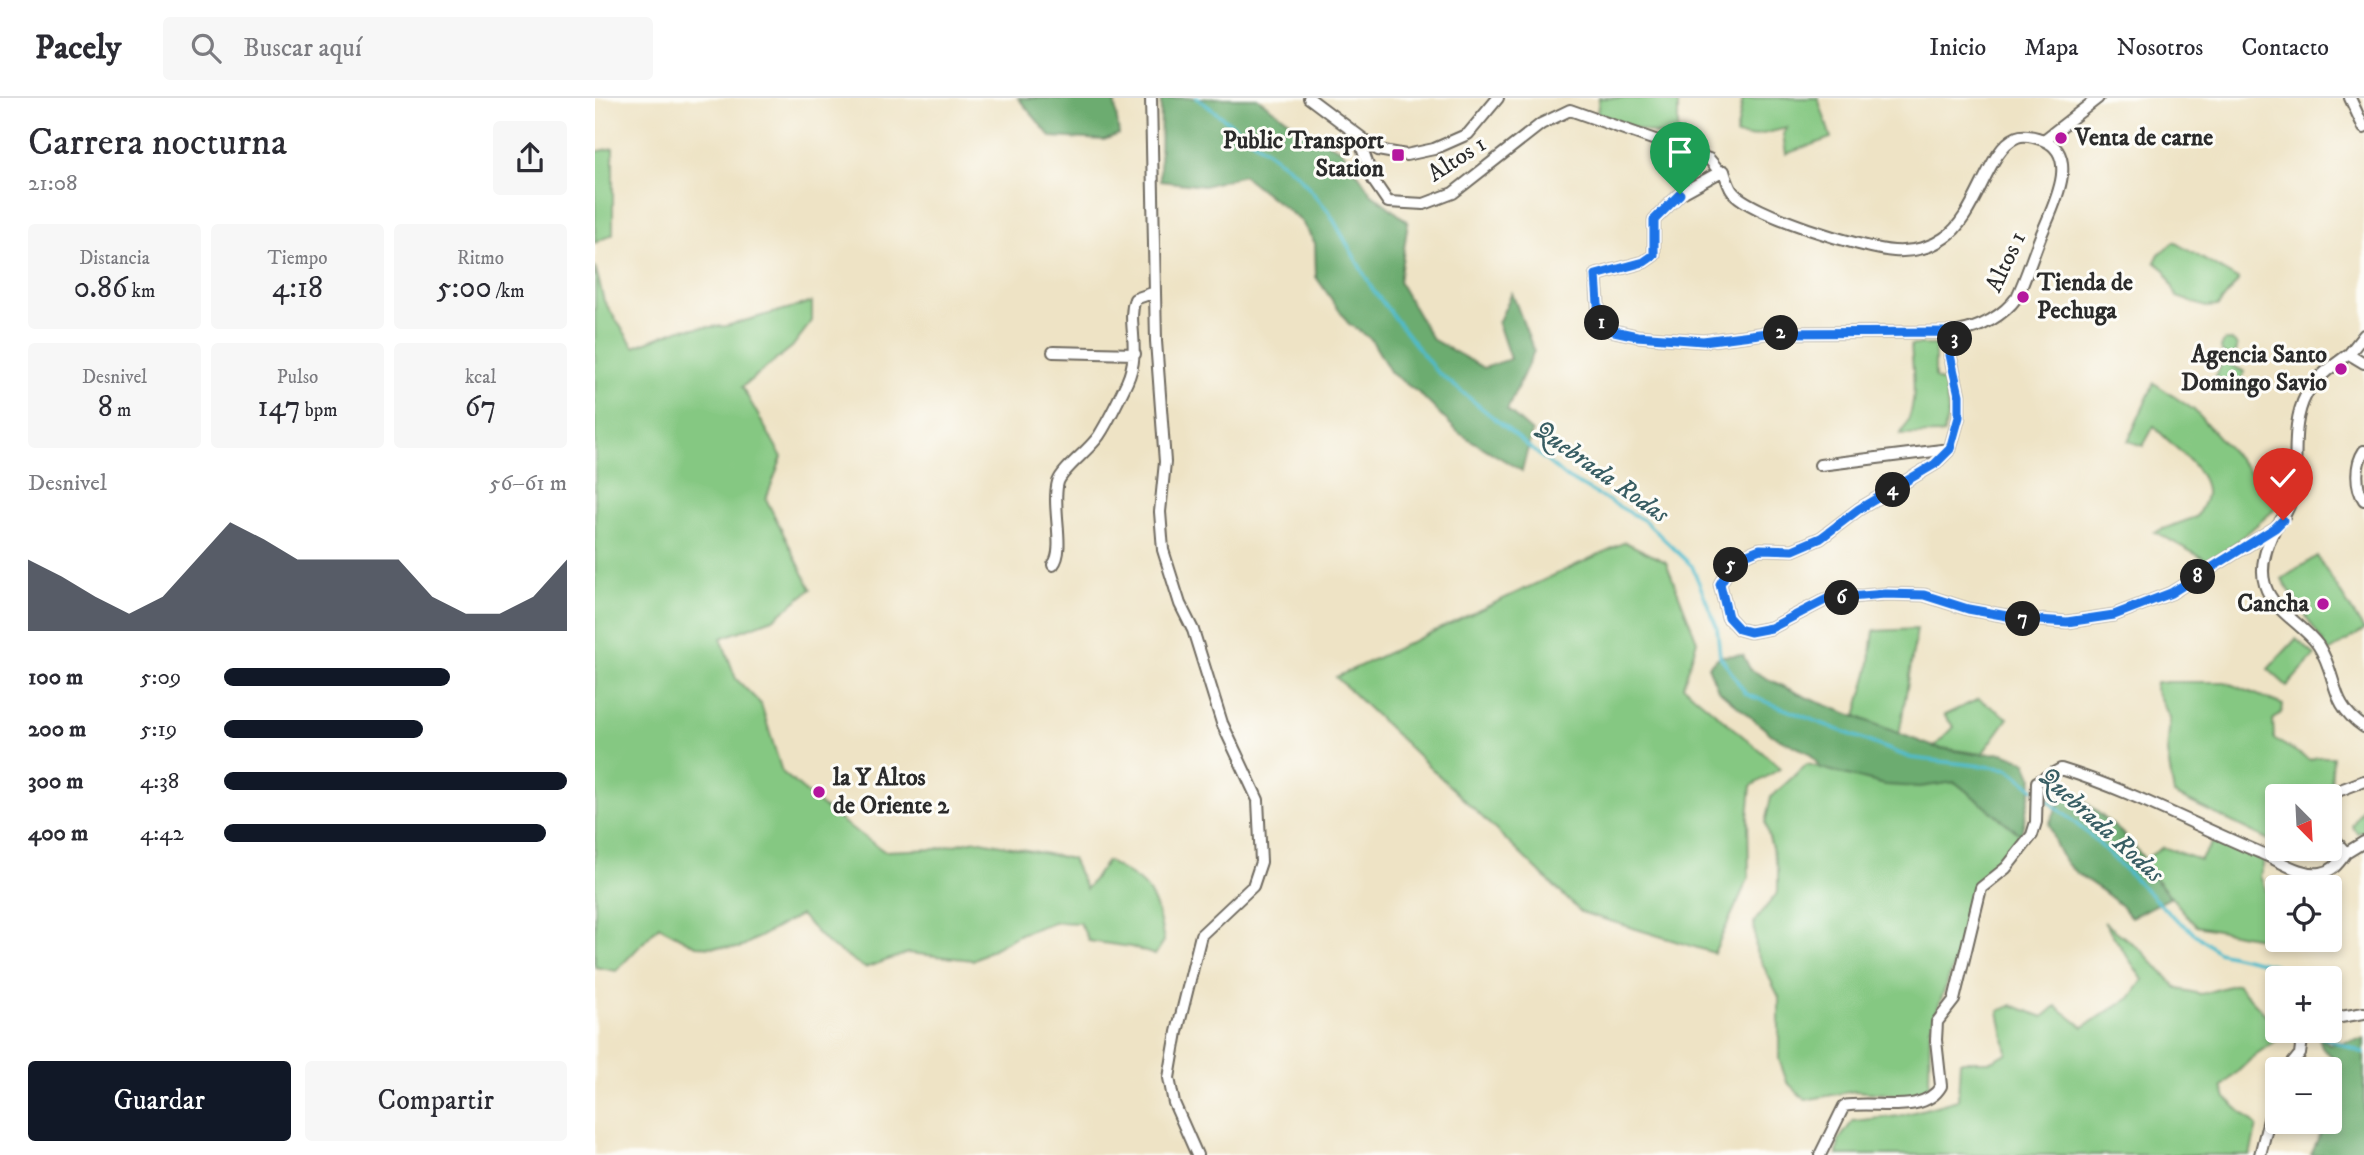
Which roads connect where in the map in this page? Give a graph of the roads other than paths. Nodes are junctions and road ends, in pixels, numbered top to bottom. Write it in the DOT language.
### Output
graph roads {
  1 [pos="1151,98"];
  2 [pos="1309,98"];
  3 [pos="1498,98"];
  4 [pos="2098,98"];
  5 [pos="2350,98"];
  6 [pos="2364,128"];
  7 [pos="1359,139"];
  8 [pos="2044,141"];
  9 [pos="1720,172"];
  10 [pos="1155,292"];
  11 [pos="1958,332"];
  12 [pos="2364,335"];
  13 [pos="1053,352"];
  14 [pos="1135,354"];
  15 [pos="2349,354"];
  16 [pos="2364,362"];
  17 [pos="1950,449"];
  18 [pos="2364,451"];
  19 [pos="1820,465"];
  20 [pos="2364,500"];
  21 [pos="2275,528"];
  22 [pos="1053,565"];
  23 [pos="2364,727"];
  24 [pos="2364,781"];
  25 [pos="2364,842"];
  26 [pos="2346,853"];
  27 [pos="2364,1013"];
  28 [pos="2342,1017"];
  29 [pos="2265,1134"];
  30 [pos="1197,1155"];
  31 [pos="1820,1155"];
  32 [pos="2260,1155"];
  1 -- 10 [label="street"];
  2 -- 7 [label="street"];
  3 -- 7 [label="street"];
  4 -- 8 [label="street"];
  5 -- 6 [label="street"];
  7 -- 9 [label="street, Altos 1"];
  8 -- 9 [label="street, Altos 1"];
  8 -- 11 [label="street, Altos 1"];
  9 -- 11 [label="street"];
  10 -- 14 [label="street"];
  10 -- 30 [label="street"];
  11 -- 17 [label="street"];
  12 -- 15 [label="street"];
  13 -- 14 [label="street"];
  14 -- 22 [label="street"];
  15 -- 16 [label="street"];
  15 -- 21 [label="street"];
  17 -- 19 [label="street"];
  17 -- 21 [label="street"];
  18 -- 20 [label="street"];
  21 -- 23 [label="street"];
  24 -- 26 [label="street"];
  25 -- 26 [label="street"];
  26 -- 31 [label="street"];
  27 -- 28 [label="street"];
  29 -- 32 [label="street"];
}
